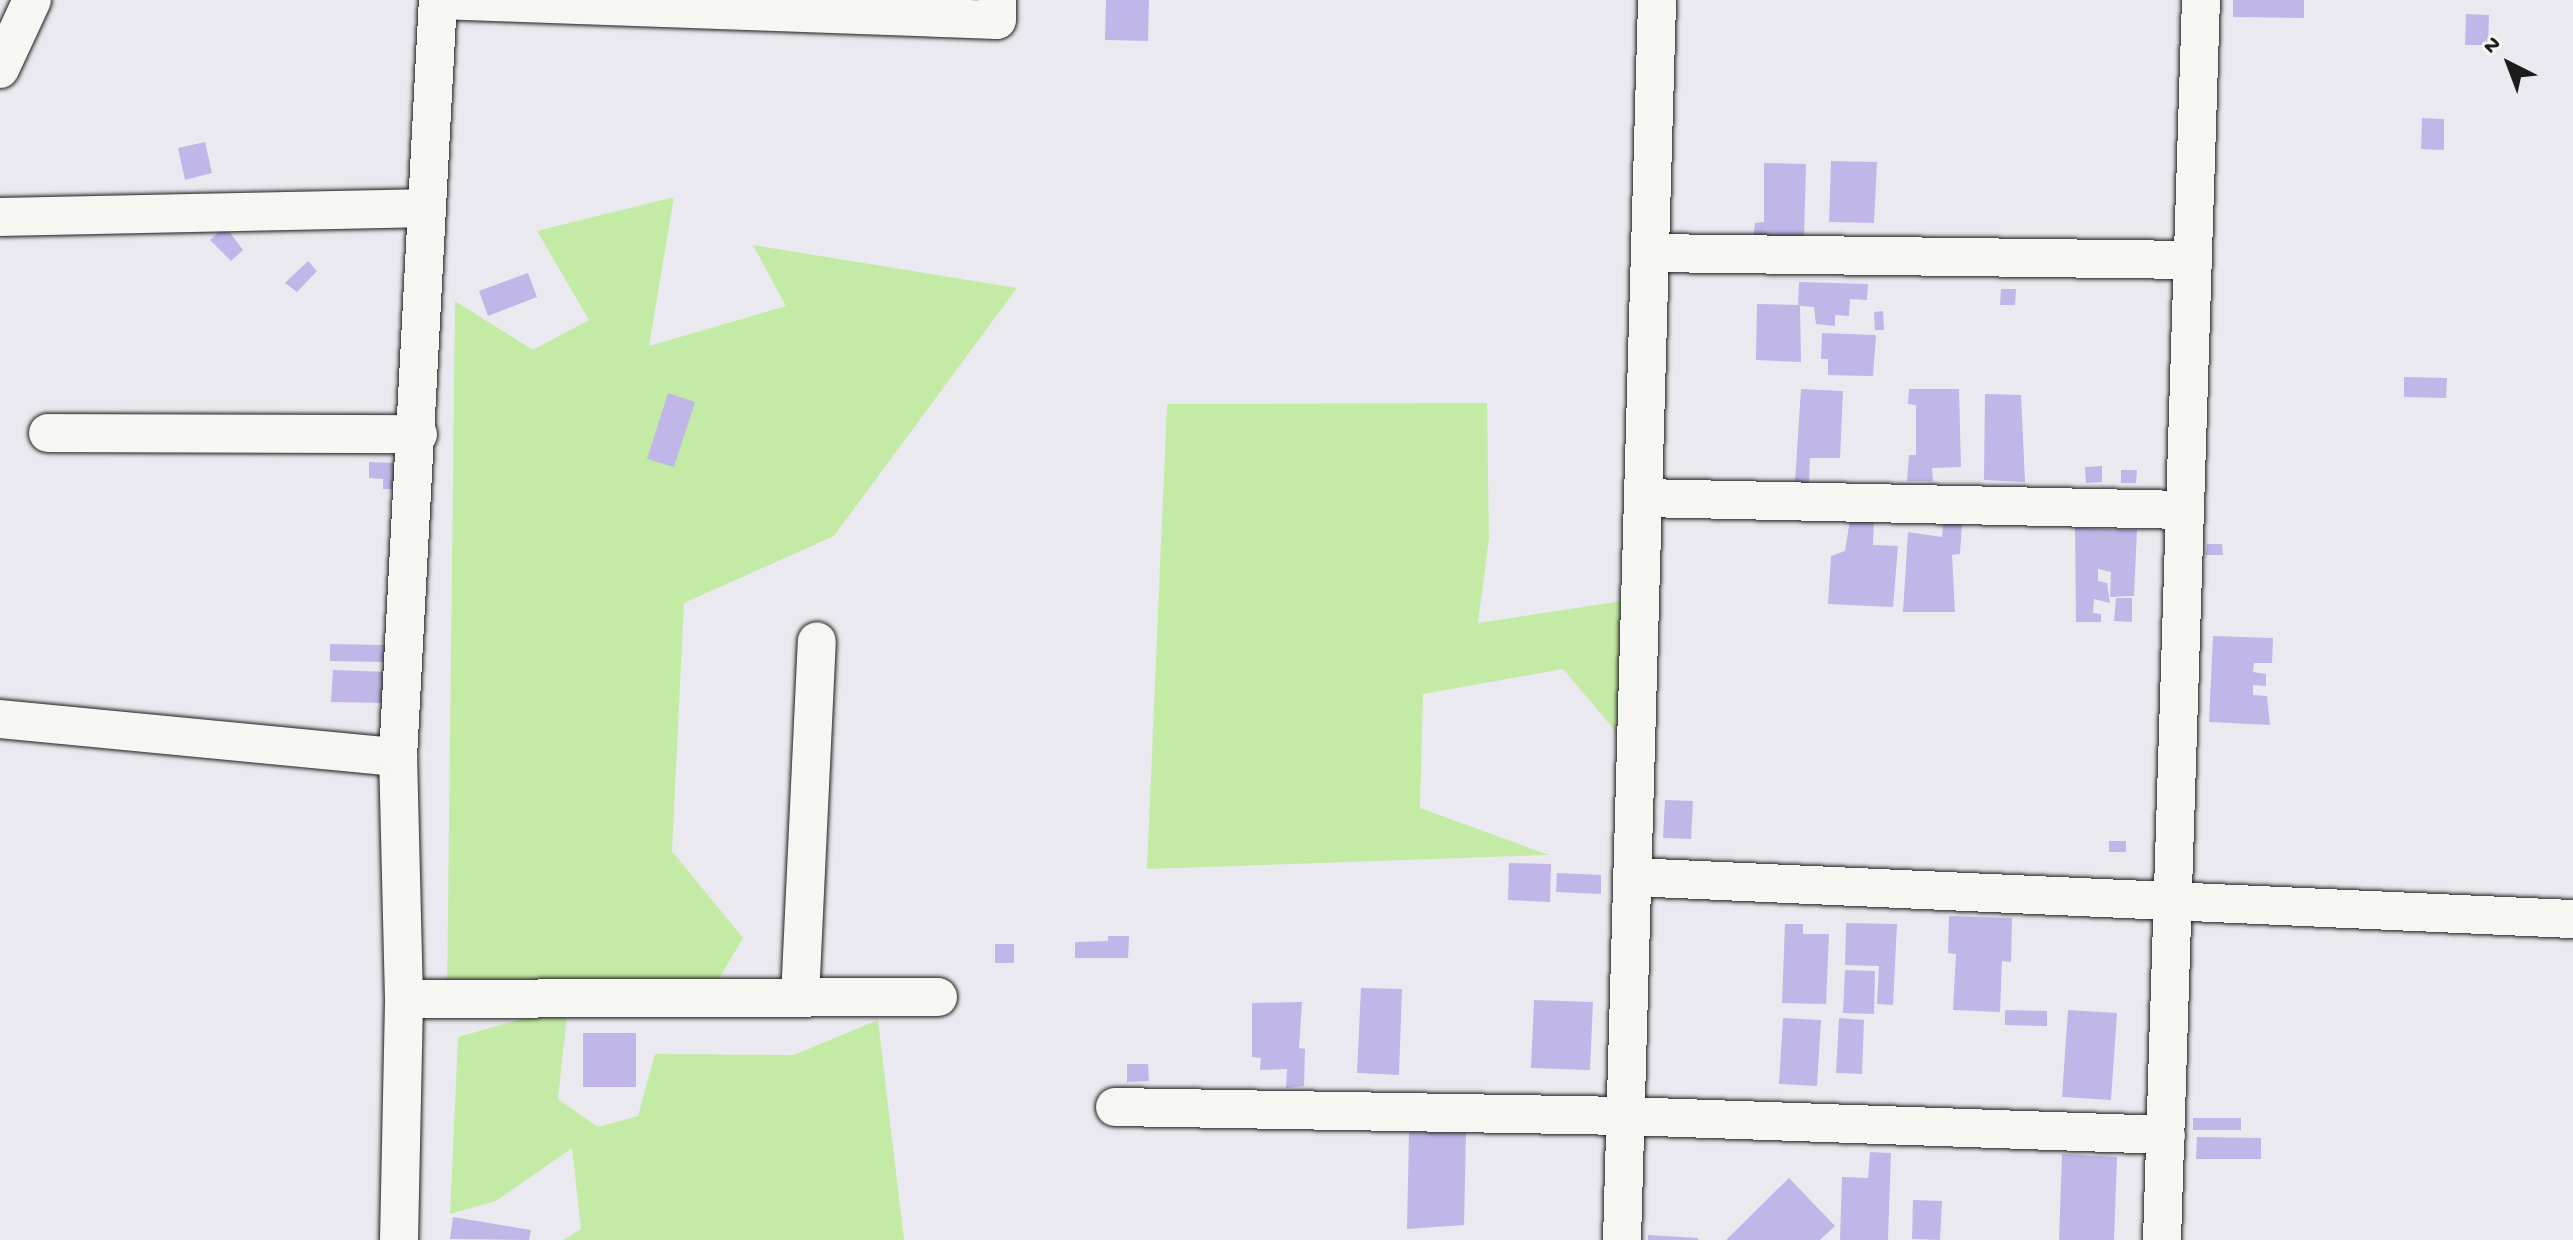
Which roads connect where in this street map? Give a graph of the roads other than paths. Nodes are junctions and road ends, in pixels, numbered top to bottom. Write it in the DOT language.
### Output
graph roads {
  1 [pos="32,0"];
  2 [pos="438,0"];
  3 [pos="997,0"];
  4 [pos="1657,0"];
  5 [pos="2201,0"];
  6 [pos="0,69"];
  7 [pos="424,208"];
  8 [pos="0,217"];
  9 [pos="1650,253"];
  10 [pos="2193,260"];
  11 [pos="48,433"];
  12 [pos="418,434"];
  13 [pos="1643,498"];
  14 [pos="2185,510"];
  15 [pos="817,641"];
  16 [pos="0,719"];
  17 [pos="398,757"];
  18 [pos="1632,877"];
  19 [pos="2173,901"];
  20 [pos="2573,919"];
  21 [pos="938,997"];
  22 [pos="800,998"];
  23 [pos="404,999"];
  24 [pos="1115,1107"];
  25 [pos="1625,1116"];
  26 [pos="2166,1135"];
  27 [pos="399,1240"];
  28 [pos="1622,1240"];
  29 [pos="2162,1240"];
  1 -- 6 [label="street"];
  2 -- 3 [label="street"];
  2 -- 7 [label="street"];
  4 -- 9 [label="street"];
  5 -- 10 [label="street"];
  7 -- 8 [label="street"];
  7 -- 12 [label="street"];
  9 -- 10 [label="street"];
  9 -- 13 [label="street"];
  10 -- 14 [label="street"];
  11 -- 12 [label="street"];
  12 -- 17 [label="street"];
  13 -- 14 [label="street"];
  13 -- 18 [label="street"];
  14 -- 19 [label="street"];
  15 -- 22 [label="street"];
  16 -- 17 [label="street"];
  17 -- 23 [label="street"];
  18 -- 19 [label="street"];
  18 -- 25 [label="street"];
  19 -- 20 [label="street"];
  19 -- 26 [label="street"];
  21 -- 22 [label="street"];
  22 -- 23 [label="street"];
  23 -- 27 [label="street"];
  24 -- 25 [label="street"];
  25 -- 26 [label="street"];
  25 -- 28 [label="street"];
  26 -- 29 [label="street"];
}
